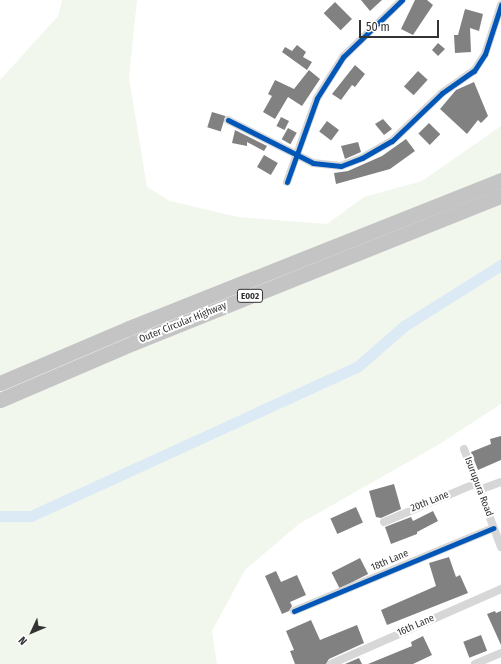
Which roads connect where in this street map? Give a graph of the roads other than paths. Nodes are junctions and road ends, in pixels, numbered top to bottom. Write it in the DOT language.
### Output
graph roads {
  1 [pos="402,0"];
  2 [pos="501,5"];
  3 [pos="228,120"];
  4 [pos="296,153"];
  5 [pos="501,180"];
  6 [pos="287,182"];
  7 [pos="501,196"];
  8 [pos="0,383"];
  9 [pos="0,400"];
  10 [pos="464,449"];
  11 [pos="501,482"];
  12 [pos="478,487"];
  13 [pos="384,522"];
  14 [pos="493,528"];
  15 [pos="499,538"];
  16 [pos="501,547"];
  17 [pos="501,589"];
  18 [pos="294,612"];
  19 [pos="501,653"];
  20 [pos="331,664"];
  21 [pos="475,664"];
  1 -- 4 [label="street"];
  2 -- 4 [label="street"];
  3 -- 4 [label="street"];
  4 -- 6 [label="street"];
  5 -- 8 [label="highway, Outer Circular Highway / E002"];
  7 -- 9 [label="highway, Outer Circular Highway / E002"];
  10 -- 12 [label="street, Isurupura Road"];
  11 -- 12 [label="street, 20th Lane"];
  12 -- 13 [label="street, 20th Lane"];
  12 -- 14 [label="street, Isurupura Road"];
  14 -- 15 [label="street, Isurupura Road"];
  14 -- 18 [label="street, 18th Lane"];
  15 -- 16 [label="street, Isurupura Road"];
  17 -- 20 [label="street, 16th Lane"];
  19 -- 21 [label="street"];
}
